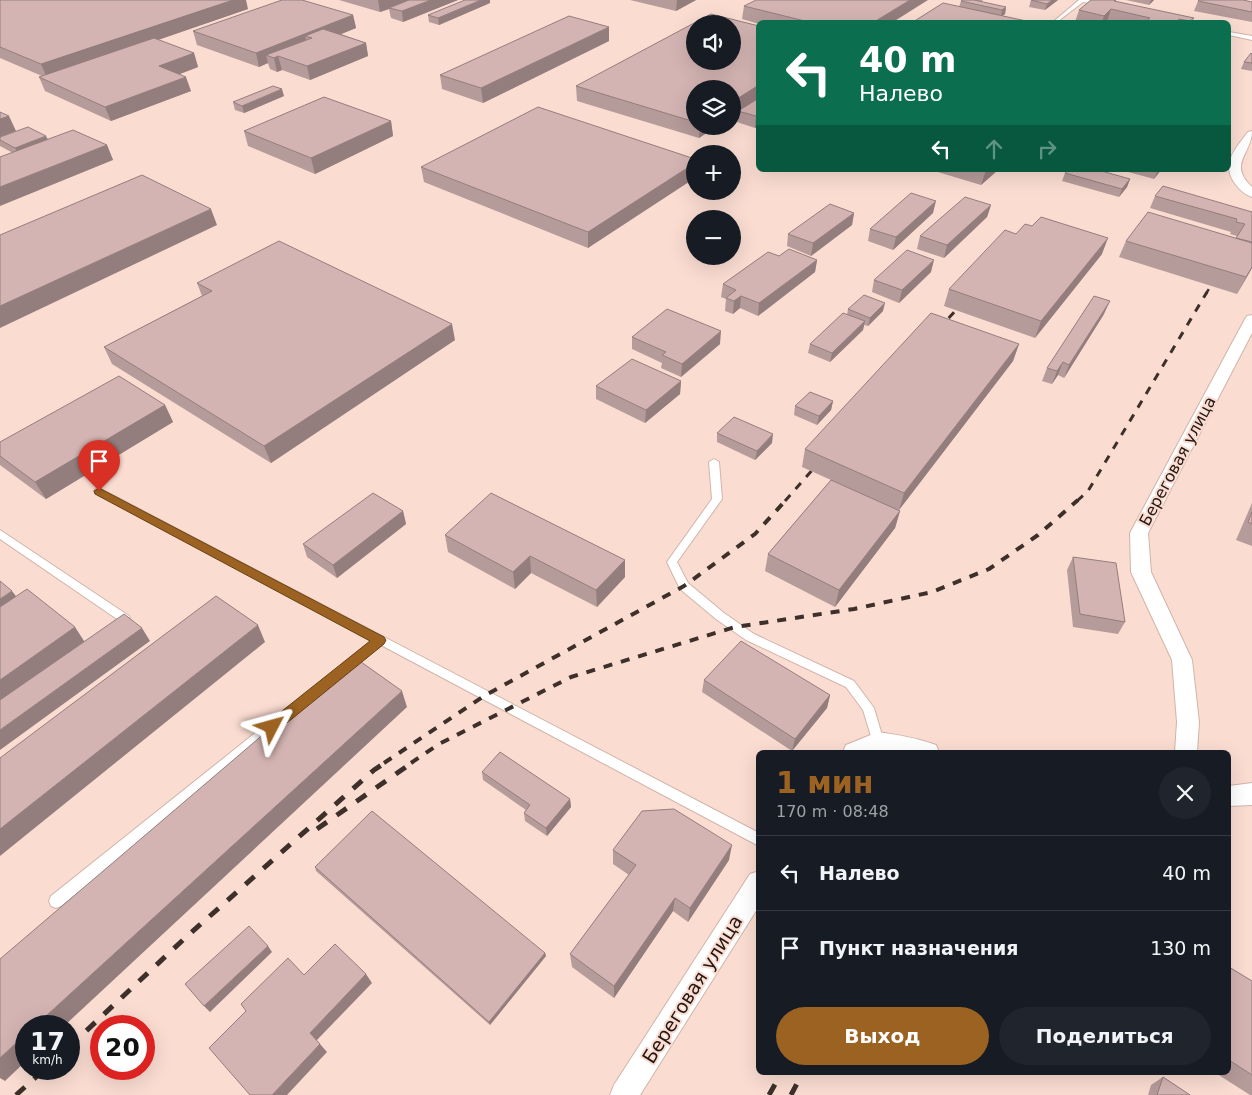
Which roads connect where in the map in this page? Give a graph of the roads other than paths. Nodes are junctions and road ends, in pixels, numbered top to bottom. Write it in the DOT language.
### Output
graph roads {
  1 [pos="1108,6"];
  2 [pos="1057,20"];
  3 [pos="1231,34"];
  4 [pos="1252,38"];
  5 [pos="1252,134"];
  6 [pos="1252,193"];
  7 [pos="1252,320"];
  8 [pos="714,462"];
  9 [pos="99,491"];
  10 [pos="0,534"];
  11 [pos="109,631"];
  12 [pos="380,640"];
  13 [pos="341,671"];
  14 [pos="287,715"];
  15 [pos="878,742"];
  16 [pos="859,750"];
  17 [pos="921,750"];
  18 [pos="1186,750"];
  19 [pos="1252,794"];
  20 [pos="1231,796"];
  21 [pos="756,838"];
  22 [pos="756,888"];
  23 [pos="56,901"];
  24 [pos="624,1095"];
  1 -- 2 [label="lane"];
  3 -- 4 [label="lane"];
  5 -- 6 [label="street"];
  7 -- 18 [label="street, Береговая улица"];
  8 -- 15 [label="lane"];
  9 -- 12 [label="lane"];
  10 -- 11 [label="lane"];
  12 -- 13 [label="lane"];
  12 -- 21 [label="lane"];
  14 -- 23 [label="lane"];
  15 -- 16 [label="street"];
  15 -- 17 [label="street"];
  19 -- 20 [label="street"];
  22 -- 24 [label="street, Береговая улица"];
}
